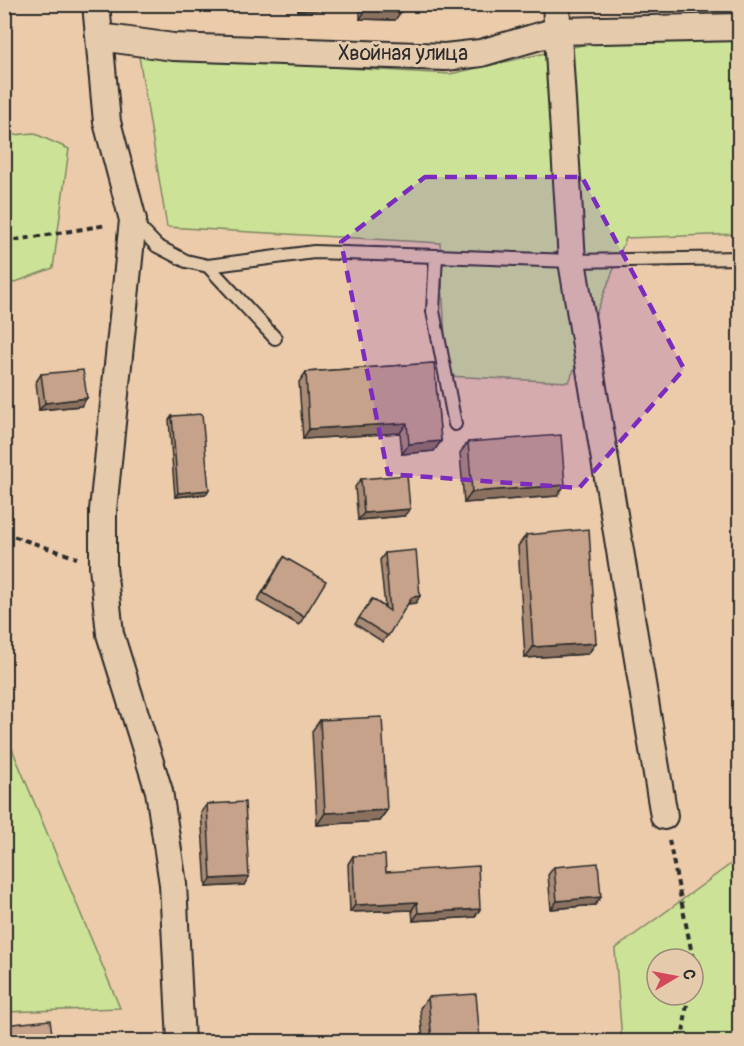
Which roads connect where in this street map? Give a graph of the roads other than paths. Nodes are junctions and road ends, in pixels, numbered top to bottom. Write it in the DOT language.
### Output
graph roads {
  1 [pos="96,4"];
  2 [pos="556,4"];
  3 [pos="740,27"];
  4 [pos="557,31"];
  5 [pos="100,37"];
  6 [pos="133,220"];
  7 [pos="436,256"];
  8 [pos="740,258"];
  9 [pos="572,261"];
  10 [pos="208,266"];
  11 [pos="275,338"];
  12 [pos="455,424"];
  13 [pos="664,816"];
  14 [pos="182,1041"];
  1 -- 5 [label="street"];
  2 -- 4 [label="street"];
  3 -- 4 [label="street, Хвойная улица"];
  4 -- 5 [label="street, Хвойная улица"];
  4 -- 9 [label="street"];
  5 -- 6 [label="street"];
  6 -- 10 [label="lane"];
  6 -- 14 [label="street"];
  7 -- 9 [label="lane"];
  7 -- 10 [label="lane"];
  7 -- 12 [label="lane"];
  8 -- 9 [label="lane"];
  9 -- 13 [label="street"];
  10 -- 11 [label="lane"];
}
